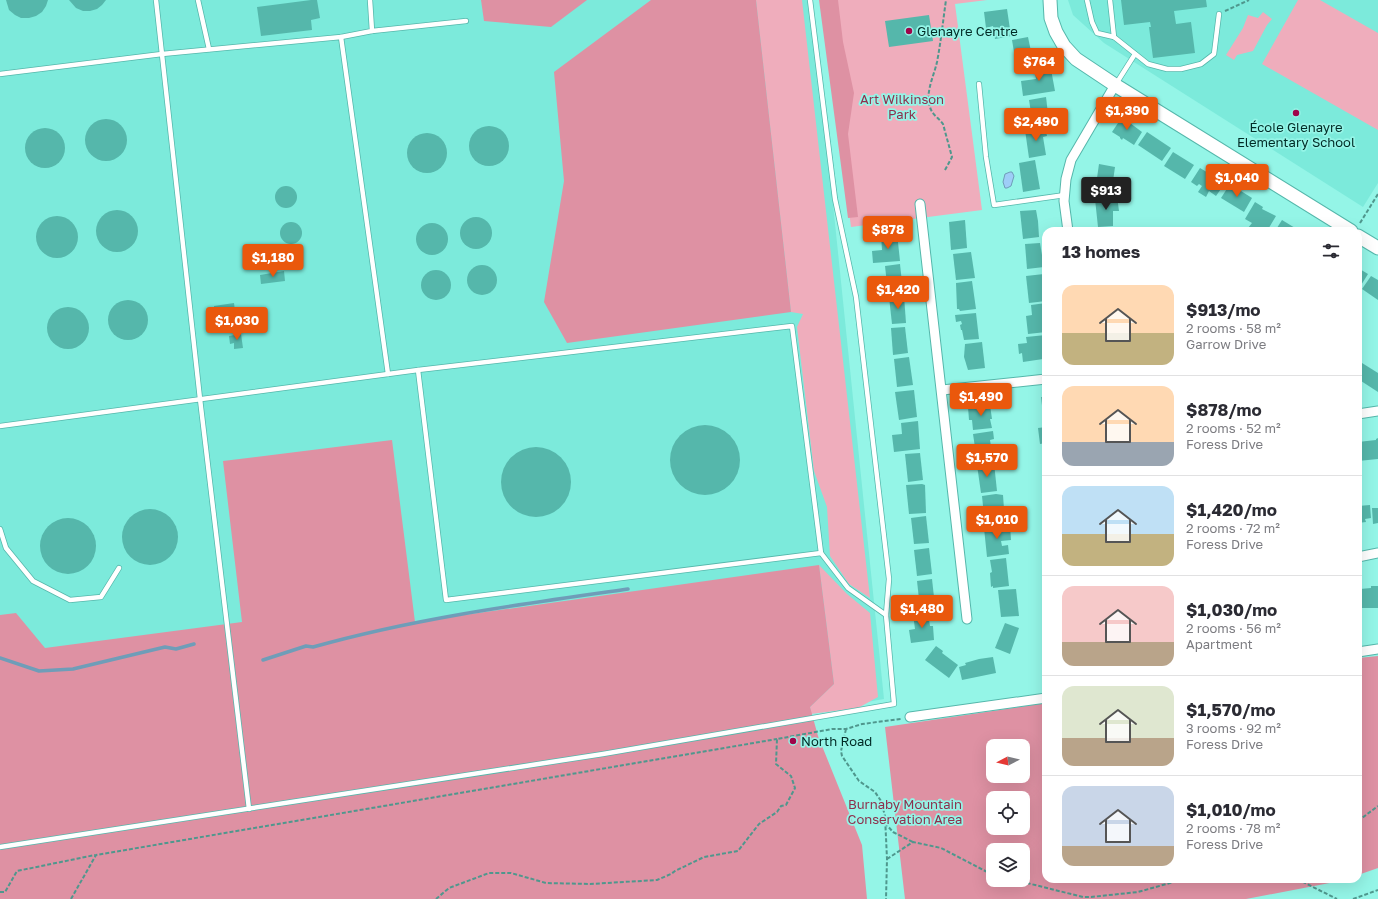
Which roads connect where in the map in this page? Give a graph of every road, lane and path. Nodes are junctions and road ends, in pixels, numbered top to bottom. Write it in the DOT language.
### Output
graph roads {
  1 [pos="156,0"];
  2 [pos="198,0"];
  3 [pos="370,0"];
  4 [pos="810,0"];
  5 [pos="946,0"];
  6 [pos="1050,0"];
  7 [pos="1087,0"];
  8 [pos="1110,0"];
  9 [pos="1249,0"];
  10 [pos="1219,14"];
  11 [pos="466,21"];
  12 [pos="372,31"];
  13 [pos="341,37"];
  14 [pos="1114,37"];
  15 [pos="209,49"];
  16 [pos="162,54"];
  17 [pos="1135,54"];
  18 [pos="0,74"];
  19 [pos="980,84"];
  20 [pos="1115,85"];
  21 [pos="945,170"];
  22 [pos="1378,194"];
  23 [pos="1065,195"];
  24 [pos="920,204"];
  25 [pos="1067,227"];
  26 [pos="1349,227"];
  27 [pos="1358,227"];
  28 [pos="1362,236"];
  29 [pos="1378,248"];
  30 [pos="418,370"];
  31 [pos="388,374"];
  32 [pos="1042,379"];
  33 [pos="942,390"];
  34 [pos="200,399"];
  35 [pos="1378,411"];
  36 [pos="1362,412"];
  37 [pos="0,426"];
  38 [pos="0,529"];
  39 [pos="821,553"];
  40 [pos="1378,554"];
  41 [pos="1362,556"];
  42 [pos="119,568"];
  43 [pos="886,615"];
  44 [pos="968,619"];
  45 [pos="1378,649"];
  46 [pos="1362,651"];
  47 [pos="1042,699"];
  48 [pos="910,717"];
  49 [pos="846,729"];
  50 [pos="777,739"];
  51 [pos="1378,806"];
  52 [pos="249,809"];
  53 [pos="1362,818"];
  54 [pos="885,823"];
  55 [pos="914,842"];
  56 [pos="0,847"];
  57 [pos="96,855"];
  58 [pos="887,859"];
  59 [pos="986,871"];
  60 [pos="1170,883"];
  61 [pos="1305,883"];
  62 [pos="1030,884"];
  63 [pos="1378,890"];
  64 [pos="0,892"];
  65 [pos="1091,898"];
  66 [pos="71,899"];
  67 [pos="436,899"];
  68 [pos="886,899"];
  69 [pos="1337,899"];
  70 [pos="1353,899"];
  1 -- 16 [label="lane"];
  2 -- 15 [label="lane"];
  3 -- 12 [label="lane"];
  4 -- 43 [label="lane"];
  5 -- 21 [label="path"];
  6 -- 20 [label="street"];
  7 -- 14 [label="lane"];
  8 -- 14 [label="lane"];
  9 -- 10 [label="path"];
  10 -- 17 [label="lane"];
  11 -- 12 [label="lane"];
  12 -- 13 [label="lane"];
  13 -- 15 [label="lane"];
  13 -- 31 [label="lane"];
  14 -- 17 [label="lane"];
  15 -- 16 [label="lane"];
  16 -- 18 [label="lane"];
  16 -- 34 [label="lane"];
  17 -- 20 [label="lane"];
  19 -- 23 [label="lane"];
  20 -- 23 [label="street"];
  20 -- 26 [label="street"];
  22 -- 27 [label="path"];
  23 -- 25 [label="street"];
  24 -- 33 [label="street"];
  28 -- 29 [label="street"];
  30 -- 31 [label="lane"];
  30 -- 39 [label="lane"];
  30 -- 39 [label="lane"];
  31 -- 34 [label="lane"];
  32 -- 33 [label="street"];
  33 -- 44 [label="street"];
  34 -- 37 [label="lane"];
  34 -- 52 [label="lane"];
  35 -- 36 [label="street"];
  38 -- 42 [label="lane"];
  39 -- 43 [label="lane"];
  40 -- 41 [label="street"];
  43 -- 52 [label="lane"];
  45 -- 46 [label="street"];
  47 -- 48 [label="street"];
  48 -- 49 [label="path"];
  49 -- 50 [label="path"];
  49 -- 54 [label="path"];
  50 -- 57 [label="path"];
  50 -- 67 [label="path"];
  51 -- 53 [label="path"];
  52 -- 56 [label="lane"];
  54 -- 55 [label="path"];
  54 -- 58 [label="path"];
  55 -- 58 [label="path"];
  55 -- 59 [label="path"];
  57 -- 64 [label="path"];
  57 -- 66 [label="path"];
  58 -- 68 [label="path"];
  60 -- 65 [label="path"];
  61 -- 69 [label="path"];
  62 -- 65 [label="path"];
  63 -- 70 [label="path"];
}
